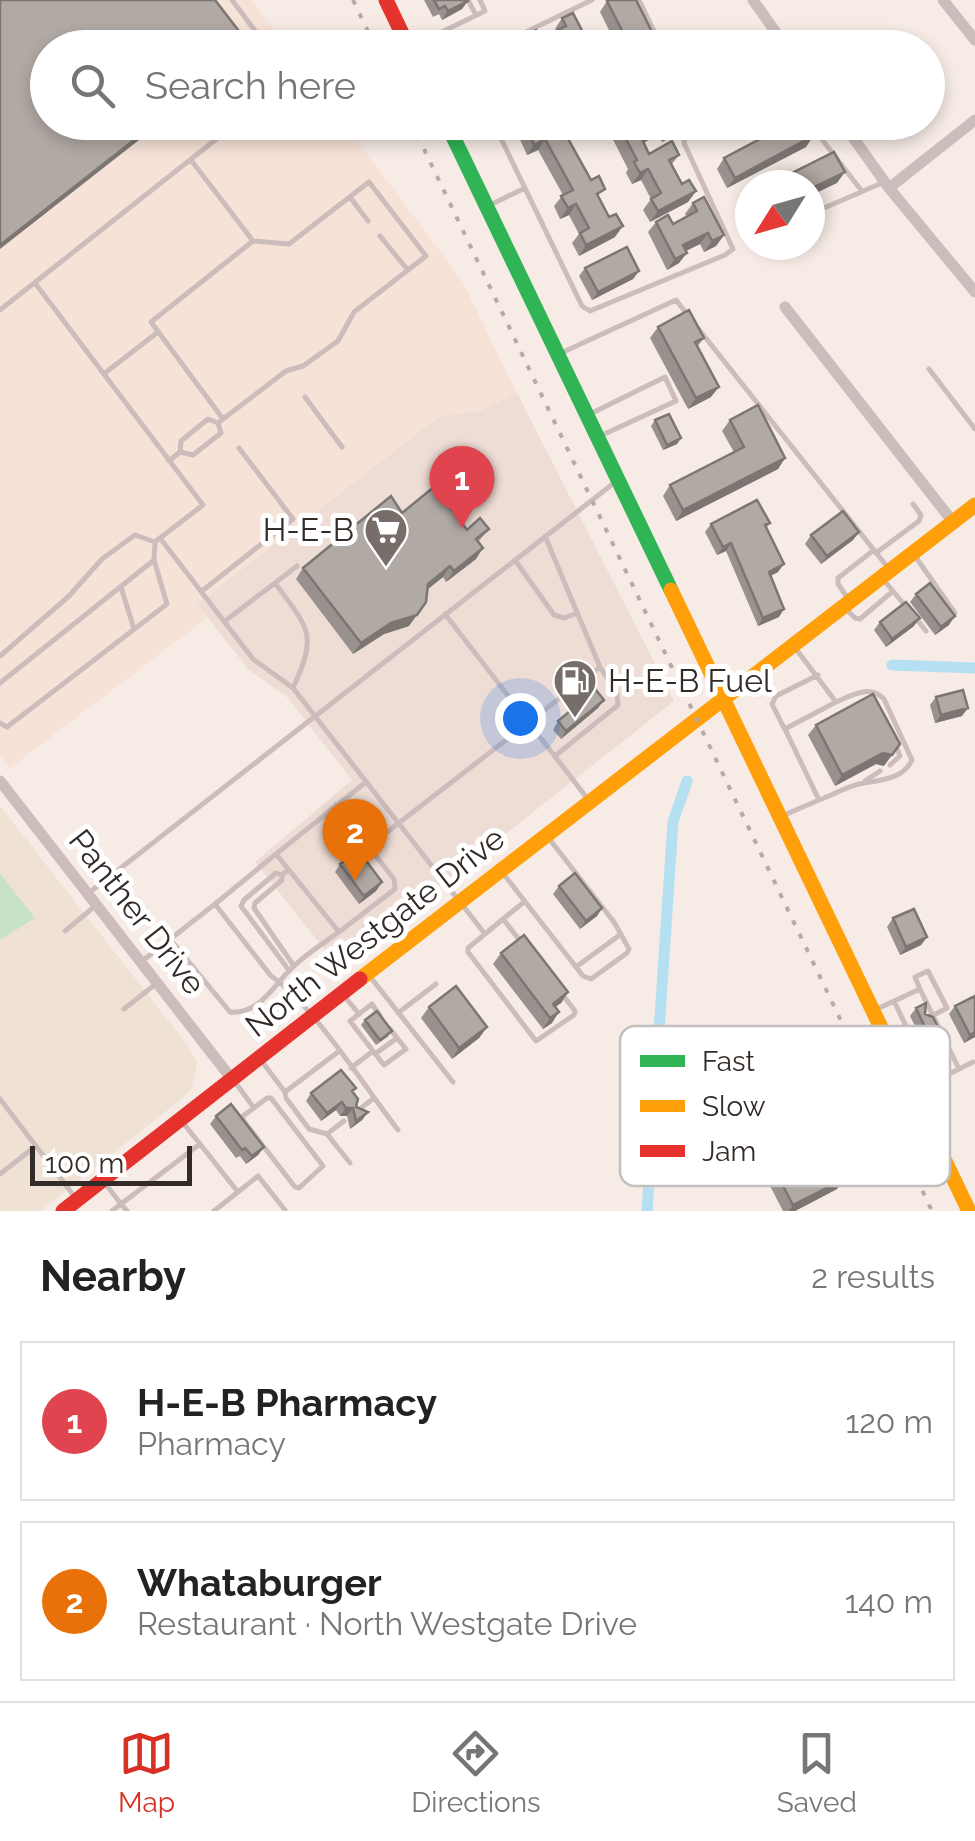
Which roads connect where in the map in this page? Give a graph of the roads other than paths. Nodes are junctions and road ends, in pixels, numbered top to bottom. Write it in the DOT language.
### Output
graph roads {
  1 [pos="232,0"];
  2 [pos="386,0"];
  3 [pos="468,0"];
  4 [pos="480,0"];
  5 [pos="592,0"];
  6 [pos="639,0"];
  7 [pos="753,0"];
  8 [pos="944,0"];
  9 [pos="476,15"];
  10 [pos="254,30"];
  11 [pos="401,30"];
  12 [pos="446,30"];
  13 [pos="530,30"];
  14 [pos="653,30"];
  15 [pos="774,30"];
  16 [pos="975,40"];
  17 [pos="975,120"];
  18 [pos="215,140"];
  19 [pos="455,140"];
  20 [pos="502,140"];
  21 [pos="685,140"];
  22 [pos="822,140"];
  23 [pos="855,140"];
  24 [pos="190,160"];
  25 [pos="887,185"];
  26 [pos="525,188"];
  27 [pos="861,190"];
  28 [pos="350,197"];
  29 [pos="488,206"];
  30 [pos="825,207"];
  31 [pos="368,220"];
  32 [pos="380,236"];
  33 [pos="253,241"];
  34 [pos="407,270"];
  35 [pos="35,283"];
  36 [pos="975,292"];
  37 [pos="785,307"];
  38 [pos="0,310"];
  39 [pos="158,332"];
  40 [pos="558,355"];
  41 [pos="929,369"];
  42 [pos="104,373"];
  43 [pos="305,397"];
  44 [pos="587,415"];
  45 [pos="221,421"];
  46 [pos="975,428"];
  47 [pos="597,438"];
  48 [pos="342,447"];
  49 [pos="238,448"];
  50 [pos="180,452"];
  51 [pos="169,461"];
  52 [pos="618,480"];
  53 [pos="936,500"];
  54 [pos="913,504"];
  55 [pos="975,505"];
  56 [pos="920,512"];
  57 [pos="953,522"];
  58 [pos="545,536"];
  59 [pos="158,540"];
  60 [pos="875,552"];
  61 [pos="913,554"];
  62 [pos="154,560"];
  63 [pos="515,560"];
  64 [pos="297,566"];
  65 [pos="889,580"];
  66 [pos="275,583"];
  67 [pos="121,587"];
  68 [pos="202,591"];
  69 [pos="848,605"];
  70 [pos="577,612"];
  71 [pos="955,613"];
  72 [pos="445,614"];
  73 [pos="225,621"];
  74 [pos="134,630"];
  75 [pos="926,631"];
  76 [pos="794,646"];
  77 [pos="0,656"];
  78 [pos="600,667"];
  79 [pos="818,676"];
  80 [pos="0,683"];
  81 [pos="294,688"];
  82 [pos="864,691"];
  83 [pos="723,700"];
  84 [pos="836,702"];
  85 [pos="877,706"];
  86 [pos="314,716"];
  87 [pos="882,717"];
  88 [pos="529,722"];
  89 [pos="0,723"];
  90 [pos="785,728"];
  91 [pos="556,756"];
  92 [pos="890,765"];
  93 [pos="880,772"];
  94 [pos="0,781"];
  95 [pos="366,782"];
  96 [pos="863,783"];
  97 [pos="590,800"];
  98 [pos="819,800"];
  99 [pos="336,805"];
  100 [pos="779,817"];
  101 [pos="398,823"];
  102 [pos="546,834"];
  103 [pos="368,847"];
  104 [pos="276,854"];
  105 [pos="500,870"];
  106 [pos="285,872"];
  107 [pos="88,894"];
  108 [pos="460,901"];
  109 [pos="526,902"];
  110 [pos="215,904"];
  111 [pos="97,905"];
  112 [pos="503,919"];
  113 [pos="65,931"];
  114 [pos="338,932"];
  115 [pos="485,934"];
  116 [pos="621,934"];
  117 [pos="170,939"];
  118 [pos="527,950"];
  119 [pos="141,962"];
  120 [pos="576,967"];
  121 [pos="292,968"];
  122 [pos="367,973"];
  123 [pos="551,980"];
  124 [pos="158,983"];
  125 [pos="282,983"];
  126 [pos="436,984"];
  127 [pos="920,988"];
  128 [pos="342,992"];
  129 [pos="894,1001"];
  130 [pos="124,1009"];
  131 [pos="872,1011"];
  132 [pos="398,1013"];
  133 [pos="359,1014"];
  134 [pos="311,1016"];
  135 [pos="933,1016"];
  136 [pos="924,1020"];
  137 [pos="879,1026"];
  138 [pos="910,1026"];
  139 [pos="938,1026"];
  140 [pos="397,1038"];
  141 [pos="950,1051"];
  142 [pos="338,1052"];
  143 [pos="374,1053"];
  144 [pos="258,1057"];
  145 [pos="973,1062"];
  146 [pos="351,1068"];
  147 [pos="959,1069"];
  148 [pos="950,1074"];
  149 [pos="231,1078"];
  150 [pos="452,1082"];
  151 [pos="285,1092"];
  152 [pos="374,1098"];
  153 [pos="0,1100"];
  154 [pos="254,1108"];
  155 [pos="356,1112"];
  156 [pos="180,1118"];
  157 [pos="344,1121"];
  158 [pos="398,1130"];
  159 [pos="328,1134"];
  160 [pos="200,1144"];
  161 [pos="36,1146"];
  162 [pos="350,1164"];
  163 [pos="950,1172"];
  164 [pos="0,1174"];
  165 [pos="102,1180"];
  166 [pos="238,1192"];
  167 [pos="77,1200"];
  168 [pos="121,1204"];
  169 [pos="285,1210"];
  170 [pos="63,1211"];
  171 [pos="112,1211"];
  172 [pos="127,1211"];
  173 [pos="214,1211"];
  174 [pos="969,1211"];
  1 -- 10 [label="lane"];
  2 -- 11 [label="main road"];
  3 -- 9 [label="lane"];
  4 -- 9 [label="lane"];
  5 -- 13 [label="lane"];
  6 -- 14 [label="lane"];
  7 -- 15 [label="street"];
  8 -- 16 [label="street"];
  9 -- 12 [label="lane"];
  17 -- 25 [label="street"];
  18 -- 24 [label="lane"];
  19 -- 29 [label="main road"];
  20 -- 26 [label="lane"];
  21 -- 26 [label="lane"];
  22 -- 27 [label="lane"];
  23 -- 25 [label="street"];
  24 -- 33 [label="lane"];
  24 -- 35 [label="lane"];
  25 -- 27 [label="lane"];
  25 -- 36 [label="street"];
  26 -- 29 [label="lane"];
  27 -- 30 [label="lane"];
  28 -- 31 [label="lane"];
  28 -- 33 [label="lane"];
  28 -- 34 [label="lane"];
  29 -- 40 [label="main road"];
  32 -- 34 [label="lane"];
  33 -- 39 [label="lane"];
  34 -- 45 [label="lane"];
  35 -- 38 [label="lane"];
  35 -- 42 [label="lane"];
  37 -- 53 [label="street"];
  39 -- 42 [label="lane"];
  39 -- 45 [label="lane"];
  40 -- 44 [label="main road"];
  40 -- 60 [label="lane"];
  41 -- 46 [label="lane"];
  42 -- 51 [label="lane"];
  43 -- 48 [label="lane"];
  44 -- 47 [label="main road"];
  44 -- 47 [label="lane"];
  45 -- 50 [label="lane"];
  45 -- 50 [label="lane"];
  47 -- 52 [label="main road"];
  49 -- 68 [label="lane"];
  50 -- 51 [label="lane"];
  51 -- 59 [label="lane"];
  52 -- 58 [label="lane"];
  52 -- 83 [label="main road"];
  53 -- 56 [label="lane"];
  53 -- 57 [label="street"];
  54 -- 56 [label="lane"];
  55 -- 57 [label="main road, North Westgate Drive"];
  56 -- 60 [label="lane"];
  57 -- 61 [label="main road, North Westgate Drive"];
  58 -- 63 [label="lane"];
  58 -- 70 [label="lane"];
  59 -- 62 [label="lane"];
  59 -- 68 [label="lane"];
  59 -- 77 [label="lane"];
  60 -- 65 [label="lane"];
  60 -- 69 [label="lane"];
  61 -- 65 [label="main road, North Westgate Drive"];
  61 -- 71 [label="lane"];
  62 -- 67 [label="lane"];
  62 -- 74 [label="lane"];
  63 -- 70 [label="lane"];
  63 -- 72 [label="lane"];
  64 -- 66 [label="lane"];
  65 -- 69 [label="main road, North Westgate Drive"];
  65 -- 75 [label="lane"];
  66 -- 73 [label="lane"];
  66 -- 81 [label="lane"];
  67 -- 74 [label="lane"];
  67 -- 80 [label="lane"];
  68 -- 73 [label="lane"];
  69 -- 76 [label="main road, North Westgate Drive"];
  70 -- 78 [label="lane"];
  72 -- 86 [label="lane"];
  72 -- 88 [label="lane"];
  73 -- 81 [label="lane"];
  74 -- 89 [label="lane"];
  76 -- 79 [label="lane"];
  76 -- 83 [label="main road, North Westgate Drive"];
  78 -- 88 [label="lane"];
  78 -- 91 [label="lane"];
  79 -- 84 [label="lane"];
  79 -- 90 [label="lane"];
  81 -- 86 [label="lane"];
  82 -- 84 [label="lane"];
  82 -- 85 [label="lane"];
  82 -- 96 [label="lane"];
  83 -- 97 [label="main road, North Westgate Drive"];
  83 -- 100 [label="main road"];
  84 -- 90 [label="lane"];
  86 -- 95 [label="lane"];
  86 -- 107 [label="lane"];
  87 -- 92 [label="lane"];
  88 -- 91 [label="lane"];
  88 -- 101 [label="lane"];
  90 -- 98 [label="lane"];
  91 -- 97 [label="lane"];
  93 -- 96 [label="lane"];
  94 -- 107 [label="street, Panther Drive"];
  95 -- 99 [label="lane"];
  95 -- 101 [label="lane"];
  96 -- 98 [label="lane"];
  97 -- 102 [label="main road, North Westgate Drive"];
  98 -- 100 [label="lane"];
  99 -- 103 [label="lane"];
  99 -- 104 [label="lane"];
  100 -- 131 [label="main road"];
  101 -- 103 [label="lane"];
  101 -- 108 [label="lane"];
  102 -- 105 [label="main road, North Westgate Drive"];
  102 -- 116 [label="lane"];
  103 -- 114 [label="lane"];
  104 -- 106 [label="lane"];
  104 -- 110 [label="lane"];
  105 -- 108 [label="main road, North Westgate Drive"];
  105 -- 109 [label="lane"];
  106 -- 114 [label="lane"];
  106 -- 121 [label="lane"];
  106 -- 121 [label="lane"];
  107 -- 111 [label="street, Panther Drive"];
  108 -- 115 [label="lane"];
  108 -- 122 [label="main road, North Westgate Drive"];
  109 -- 112 [label="lane"];
  109 -- 120 [label="lane"];
  110 -- 117 [label="lane"];
  110 -- 125 [label="lane"];
  111 -- 113 [label="lane"];
  111 -- 119 [label="street, Panther Drive"];
  112 -- 115 [label="lane"];
  112 -- 118 [label="lane"];
  114 -- 121 [label="lane"];
  115 -- 123 [label="lane"];
  116 -- 120 [label="lane"];
  116 -- 120 [label="lane"];
  117 -- 119 [label="lane"];
  117 -- 125 [label="lane"];
  119 -- 124 [label="street, Panther Drive"];
  121 -- 125 [label="lane"];
  122 -- 128 [label="main road, North Westgate Drive"];
  122 -- 132 [label="lane"];
  124 -- 130 [label="lane"];
  124 -- 149 [label="street, Panther Drive"];
  125 -- 134 [label="lane"];
  126 -- 132 [label="lane"];
  127 -- 129 [label="lane"];
  127 -- 135 [label="lane"];
  127 -- 135 [label="lane"];
  128 -- 133 [label="lane"];
  128 -- 134 [label="main road, North Westgate Drive"];
  129 -- 131 [label="lane"];
  129 -- 138 [label="lane"];
  131 -- 137 [label="main road"];
  132 -- 150 [label="lane"];
  133 -- 140 [label="lane"];
  133 -- 143 [label="lane"];
  134 -- 142 [label="lane"];
  134 -- 144 [label="main road, North Westgate Drive"];
  135 -- 136 [label="lane"];
  135 -- 139 [label="lane"];
  140 -- 143 [label="lane"];
  140 -- 143 [label="lane"];
  141 -- 147 [label="lane"];
  142 -- 146 [label="lane"];
  142 -- 151 [label="lane"];
  143 -- 146 [label="lane"];
  144 -- 149 [label="main road, North Westgate Drive"];
  144 -- 151 [label="lane"];
  145 -- 147 [label="lane"];
  146 -- 152 [label="lane"];
  147 -- 148 [label="lane"];
  149 -- 154 [label="lane"];
  149 -- 156 [label="main road, North Westgate Drive"];
  151 -- 159 [label="lane"];
  152 -- 155 [label="lane"];
  152 -- 158 [label="lane"];
  153 -- 161 [label="lane"];
  154 -- 154 [label="lane"];
  156 -- 160 [label="lane"];
  156 -- 165 [label="main road, North Westgate Drive"];
  157 -- 159 [label="lane"];
  159 -- 162 [label="lane"];
  160 -- 166 [label="lane"];
  160 -- 168 [label="lane"];
  161 -- 164 [label="lane"];
  161 -- 167 [label="lane"];
  163 -- 174 [label="main road"];
  165 -- 167 [label="main road, North Westgate Drive"];
  165 -- 168 [label="lane"];
  166 -- 169 [label="lane"];
  166 -- 173 [label="lane"];
  167 -- 170 [label="main road, North Westgate Drive"];
  168 -- 171 [label="lane"];
  168 -- 172 [label="lane"];
}
